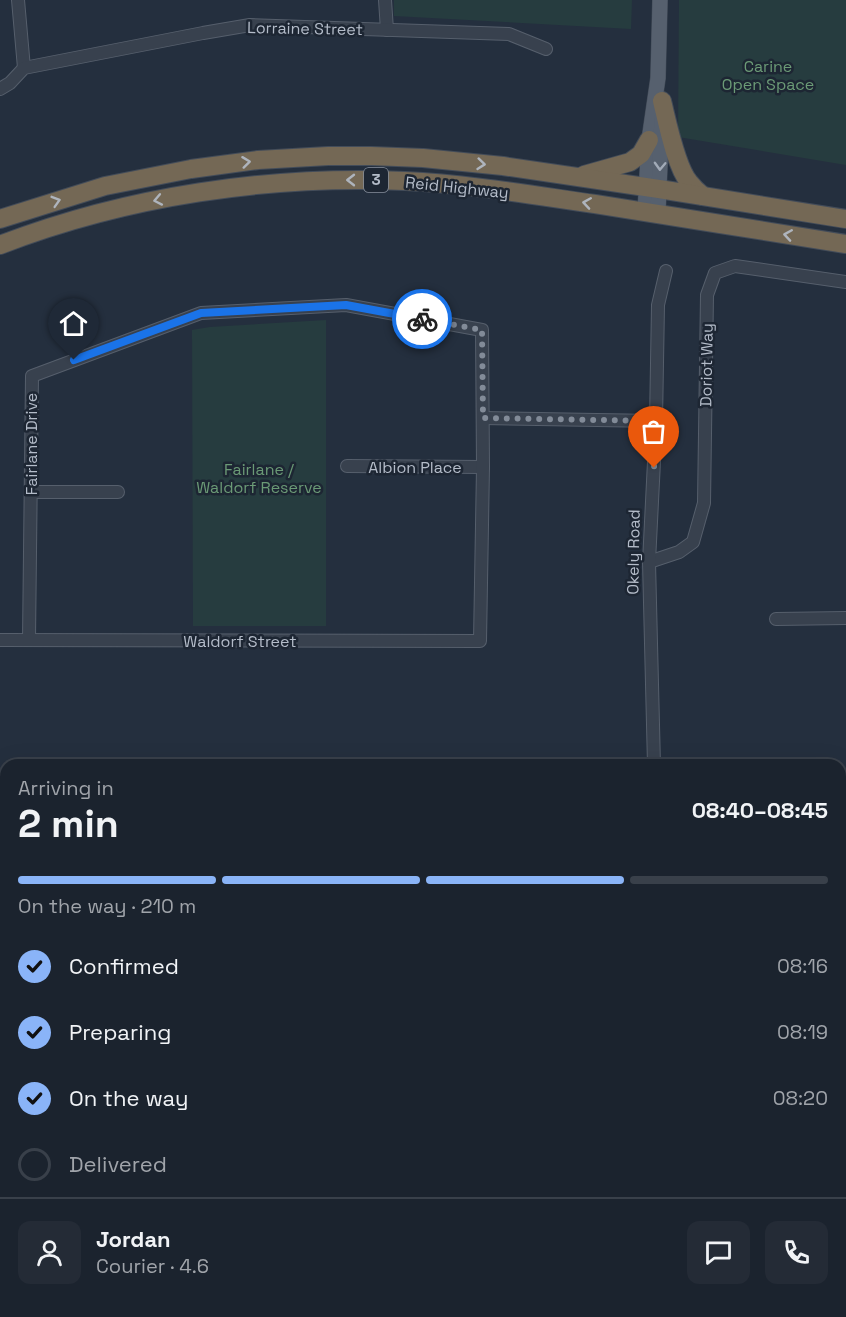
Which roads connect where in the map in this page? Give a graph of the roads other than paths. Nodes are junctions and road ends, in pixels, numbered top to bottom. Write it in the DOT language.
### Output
graph roads {
  1 [pos="18,0"];
  2 [pos="385,0"];
  3 [pos="660,0"];
  4 [pos="387,30"];
  5 [pos="546,49"];
  6 [pos="24,68"];
  7 [pos="658,78"];
  8 [pos="0,89"];
  9 [pos="662,100"];
  10 [pos="649,140"];
  11 [pos="576,177"];
  12 [pos="653,188"];
  13 [pos="703,196"];
  14 [pos="652,212"];
  15 [pos="0,219"];
  16 [pos="846,219"];
  17 [pos="846,244"];
  18 [pos="0,245"];
  19 [pos="666,272"];
  20 [pos="846,282"];
  21 [pos="483,418"];
  22 [pos="656,421"];
  23 [pos="347,466"];
  24 [pos="483,467"];
  25 [pos="31,492"];
  26 [pos="118,492"];
  27 [pos="649,562"];
  28 [pos="846,618"];
  29 [pos="776,619"];
  30 [pos="0,640"];
  31 [pos="29,640"];
  32 [pos="480,641"];
  33 [pos="655,759"];
  1 -- 6 [label="street"];
  2 -- 4 [label="street"];
  3 -- 7 [label="main road"];
  4 -- 5 [label="street, Lorraine Street"];
  4 -- 6 [label="street, Lorraine Street"];
  6 -- 8 [label="street"];
  7 -- 9 [label="main road"];
  7 -- 10 [label="main road"];
  9 -- 12 [label="main road, one-way"];
  9 -- 13 [label="highway"];
  10 -- 11 [label="highway"];
  10 -- 12 [label="main road"];
  11 -- 12 [label="highway, Reid Highway / 3"];
  15 -- 11 [label="highway, Reid Highway / 3, one-way"];
  12 -- 13 [label="highway, Reid Highway / 3"];
  12 -- 14 [label="main road"];
  13 -- 16 [label="highway, Reid Highway / 3"];
  17 -- 14 [label="highway, Reid Highway / 3, one-way"];
  14 -- 18 [label="highway, Reid Highway / 3, one-way"];
  19 -- 22 [label="street, Okely Road"];
  20 -- 27 [label="street, Doriot Way"];
  21 -- 22 [label="street"];
  21 -- 24 [label="street, Fairlane Drive"];
  21 -- 25 [label="street, Fairlane Drive"];
  22 -- 27 [label="street, Okely Road"];
  23 -- 24 [label="street, Albion Place"];
  24 -- 32 [label="street, Fairlane Drive"];
  25 -- 26 [label="street"];
  25 -- 31 [label="street, Fairlane Drive"];
  27 -- 33 [label="street, Okely Road"];
  28 -- 29 [label="street"];
  30 -- 31 [label="street, Waldorf Street"];
  31 -- 32 [label="street, Waldorf Street"];
}
